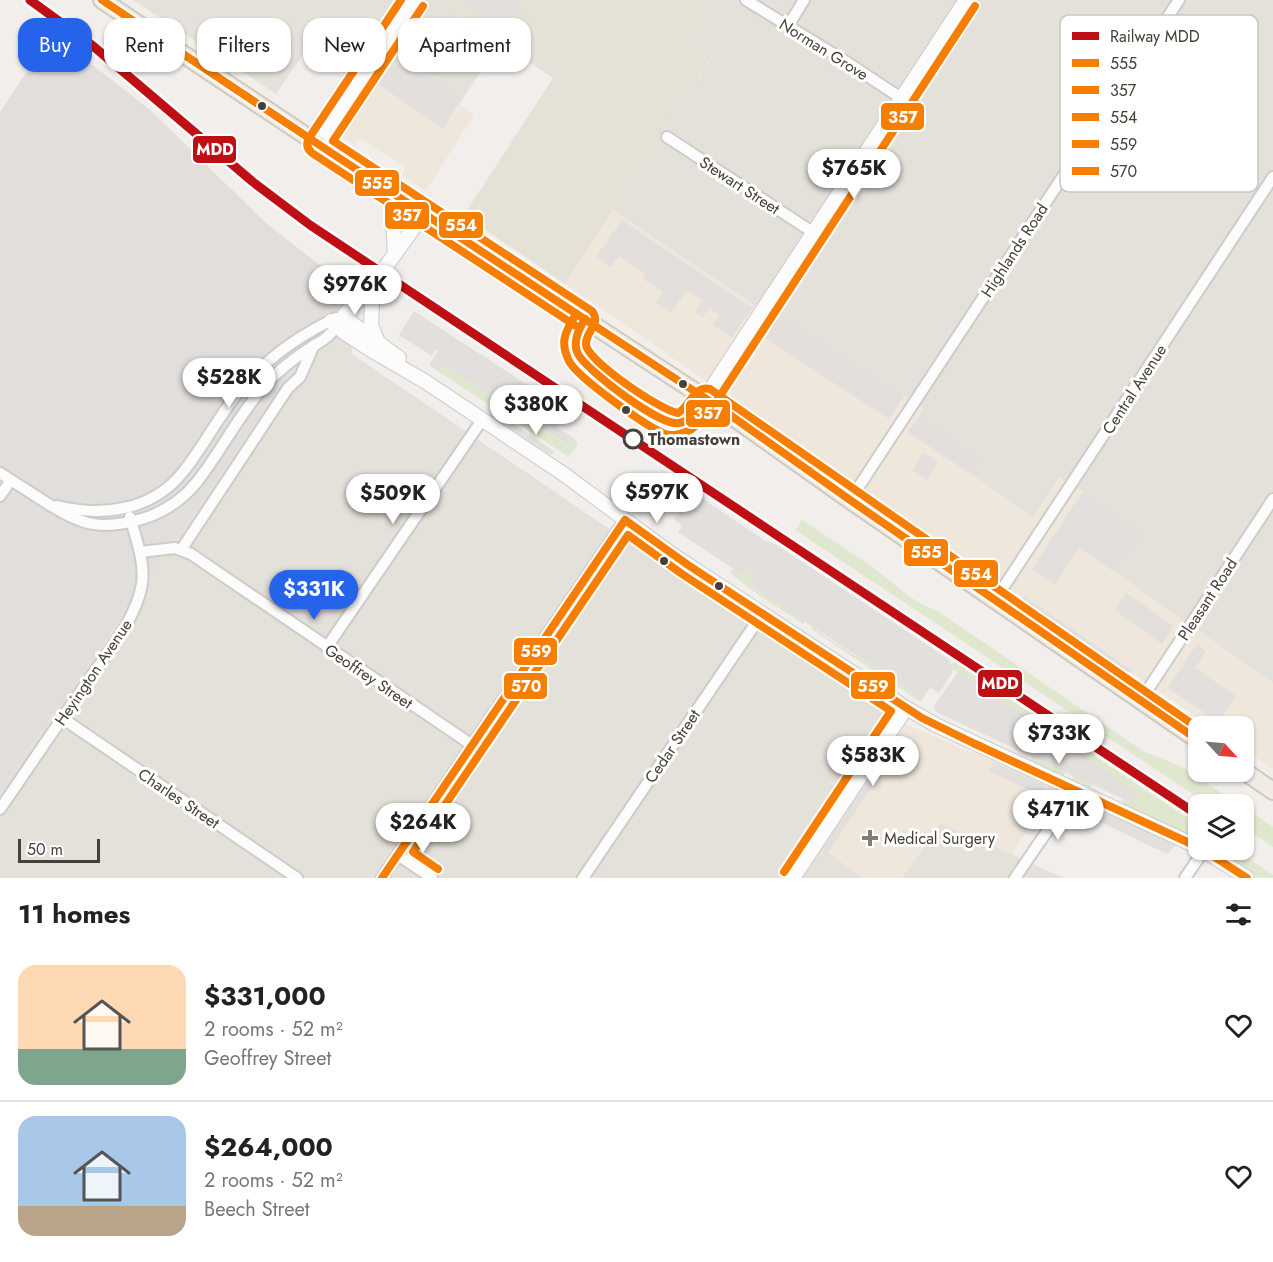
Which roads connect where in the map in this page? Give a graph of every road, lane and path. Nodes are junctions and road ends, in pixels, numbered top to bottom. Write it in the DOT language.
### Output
graph roads {
  1 [pos="102,0"];
  2 [pos="414,0"];
  3 [pos="746,0"];
  4 [pos="804,0"];
  5 [pos="966,0"];
  6 [pos="1179,0"];
  7 [pos="1169,15"];
  8 [pos="788,26"];
  9 [pos="901,98"];
  10 [pos="667,137"];
  11 [pos="318,144"];
  12 [pos="1273,177"];
  13 [pos="1060,181"];
  14 [pos="387,190"];
  15 [pos="424,214"];
  16 [pos="813,233"];
  17 [pos="395,254"];
  18 [pos="373,284"];
  19 [pos="337,320"];
  20 [pos="377,340"];
  21 [pos="314,345"];
  22 [pos="255,373"];
  23 [pos="426,382"];
  24 [pos="266,384"];
  25 [pos="705,398"];
  26 [pos="482,420"];
  27 [pos="197,452"];
  28 [pos="211,462"];
  29 [pos="0,473"];
  30 [pos="11,480"];
  31 [pos="0,496"];
  32 [pos="1273,499"];
  33 [pos="850,500"];
  34 [pos="46,503"];
  35 [pos="128,508"];
  36 [pos="625,520"];
  37 [pos="131,522"];
  38 [pos="181,550"];
  39 [pos="140,552"];
  40 [pos="995,600"];
  41 [pos="762,614"];
  42 [pos="327,647"];
  43 [pos="1141,700"];
  44 [pos="906,708"];
  45 [pos="62,718"];
  46 [pos="1188,733"];
  47 [pos="472,746"];
  48 [pos="1254,778"];
  49 [pos="1072,789"];
  50 [pos="1273,791"];
  51 [pos="0,809"];
  52 [pos="1188,843"];
  53 [pos="398,855"];
  54 [pos="1196,860"];
  55 [pos="1219,860"];
  56 [pos="297,878"];
  57 [pos="382,878"];
  58 [pos="432,878"];
  59 [pos="583,878"];
  60 [pos="793,878"];
  61 [pos="1015,878"];
  62 [pos="1185,878"];
  63 [pos="1247,878"];
  1 -- 11 [label="main road"];
  2 -- 11 [label="street"];
  3 -- 8 [label="street, Norman Grove"];
  4 -- 8 [label="street"];
  5 -- 9 [label="street"];
  6 -- 7 [label="street, Highlands Road"];
  8 -- 9 [label="street, Norman Grove"];
  9 -- 16 [label="street"];
  10 -- 16 [label="street, Stewart Street"];
  11 -- 14 [label="main road"];
  12 -- 40 [label="street, Central Avenue"];
  13 -- 33 [label="street, Highlands Road"];
  14 -- 15 [label="main road"];
  14 -- 17 [label="street"];
  15 -- 17 [label="street"];
  15 -- 25 [label="main road"];
  16 -- 25 [label="street"];
  17 -- 18 [label="street"];
  18 -- 19 [label="street"];
  18 -- 20 [label="street"];
  19 -- 20 [label="street"];
  19 -- 21 [label="street"];
  19 -- 22 [label="street"];
  19 -- 23 [label="street"];
  20 -- 23 [label="street"];
  21 -- 24 [label="street"];
  21 -- 38 [label="street"];
  22 -- 24 [label="street"];
  22 -- 27 [label="street"];
  23 -- 26 [label="street"];
  24 -- 28 [label="street"];
  25 -- 33 [label="main road"];
  26 -- 36 [label="street"];
  26 -- 42 [label="street"];
  27 -- 28 [label="street"];
  27 -- 35 [label="street"];
  28 -- 37 [label="street"];
  29 -- 30 [label="street"];
  30 -- 31 [label="street"];
  30 -- 34 [label="street"];
  32 -- 43 [label="street, Pleasant Road"];
  33 -- 40 [label="main road"];
  34 -- 35 [label="street"];
  34 -- 37 [label="street"];
  35 -- 37 [label="street, Heyington Avenue"];
  36 -- 41 [label="street"];
  36 -- 47 [label="street"];
  37 -- 39 [label="street, Heyington Avenue"];
  38 -- 39 [label="street"];
  38 -- 42 [label="street, Geoffrey Street"];
  39 -- 45 [label="street, Heyington Avenue"];
  40 -- 43 [label="main road"];
  41 -- 44 [label="street"];
  41 -- 59 [label="street, Cedar Street"];
  42 -- 47 [label="street, Geoffrey Street"];
  43 -- 46 [label="main road"];
  44 -- 49 [label="street"];
  44 -- 60 [label="street"];
  45 -- 51 [label="street, Heyington Avenue"];
  45 -- 56 [label="street, Charles Street"];
  47 -- 53 [label="street"];
  48 -- 50 [label="main road"];
  49 -- 52 [label="street"];
  49 -- 61 [label="street"];
  53 -- 57 [label="street"];
  53 -- 58 [label="street"];
  54 -- 62 [label="street"];
  55 -- 63 [label="street"];
}
